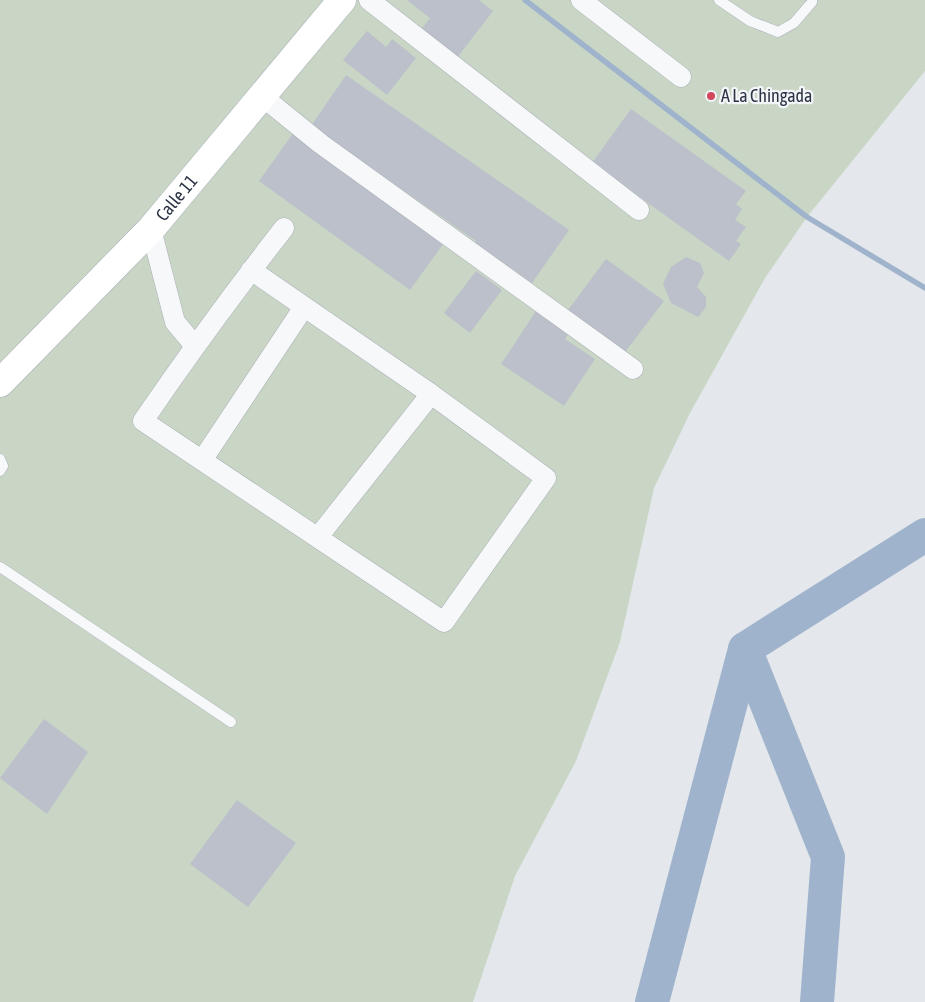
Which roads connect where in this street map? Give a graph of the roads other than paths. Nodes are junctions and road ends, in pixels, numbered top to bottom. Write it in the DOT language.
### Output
graph roads {
  1 [pos="342,0"];
  2 [pos="369,0"];
  3 [pos="581,0"];
  4 [pos="719,0"];
  5 [pos="812,0"];
  6 [pos="681,77"];
  7 [pos="263,97"];
  8 [pos="639,210"];
  9 [pos="284,228"];
  10 [pos="151,229"];
  11 [pos="251,270"];
  12 [pos="304,307"];
  13 [pos="195,346"];
  14 [pos="633,369"];
  15 [pos="0,383"];
  16 [pos="431,394"];
  17 [pos="0,459"];
  18 [pos="203,459"];
  19 [pos="0,470"];
  20 [pos="318,537"];
  21 [pos="0,568"];
  22 [pos="231,722"];
  1 -- 7 [label="main road, Calle 11"];
  2 -- 8 [label="street"];
  3 -- 6 [label="street"];
  4 -- 5 [label="lane"];
  7 -- 10 [label="main road, Calle 11"];
  7 -- 14 [label="street"];
  9 -- 11 [label="street"];
  10 -- 13 [label="street"];
  10 -- 15 [label="main road, Calle 11"];
  11 -- 12 [label="street"];
  11 -- 13 [label="street"];
  12 -- 16 [label="street"];
  12 -- 18 [label="street"];
  13 -- 18 [label="street"];
  16 -- 20 [label="street"];
  16 -- 20 [label="street"];
  17 -- 19 [label="lane"];
  18 -- 20 [label="street"];
  21 -- 22 [label="lane"];
}
